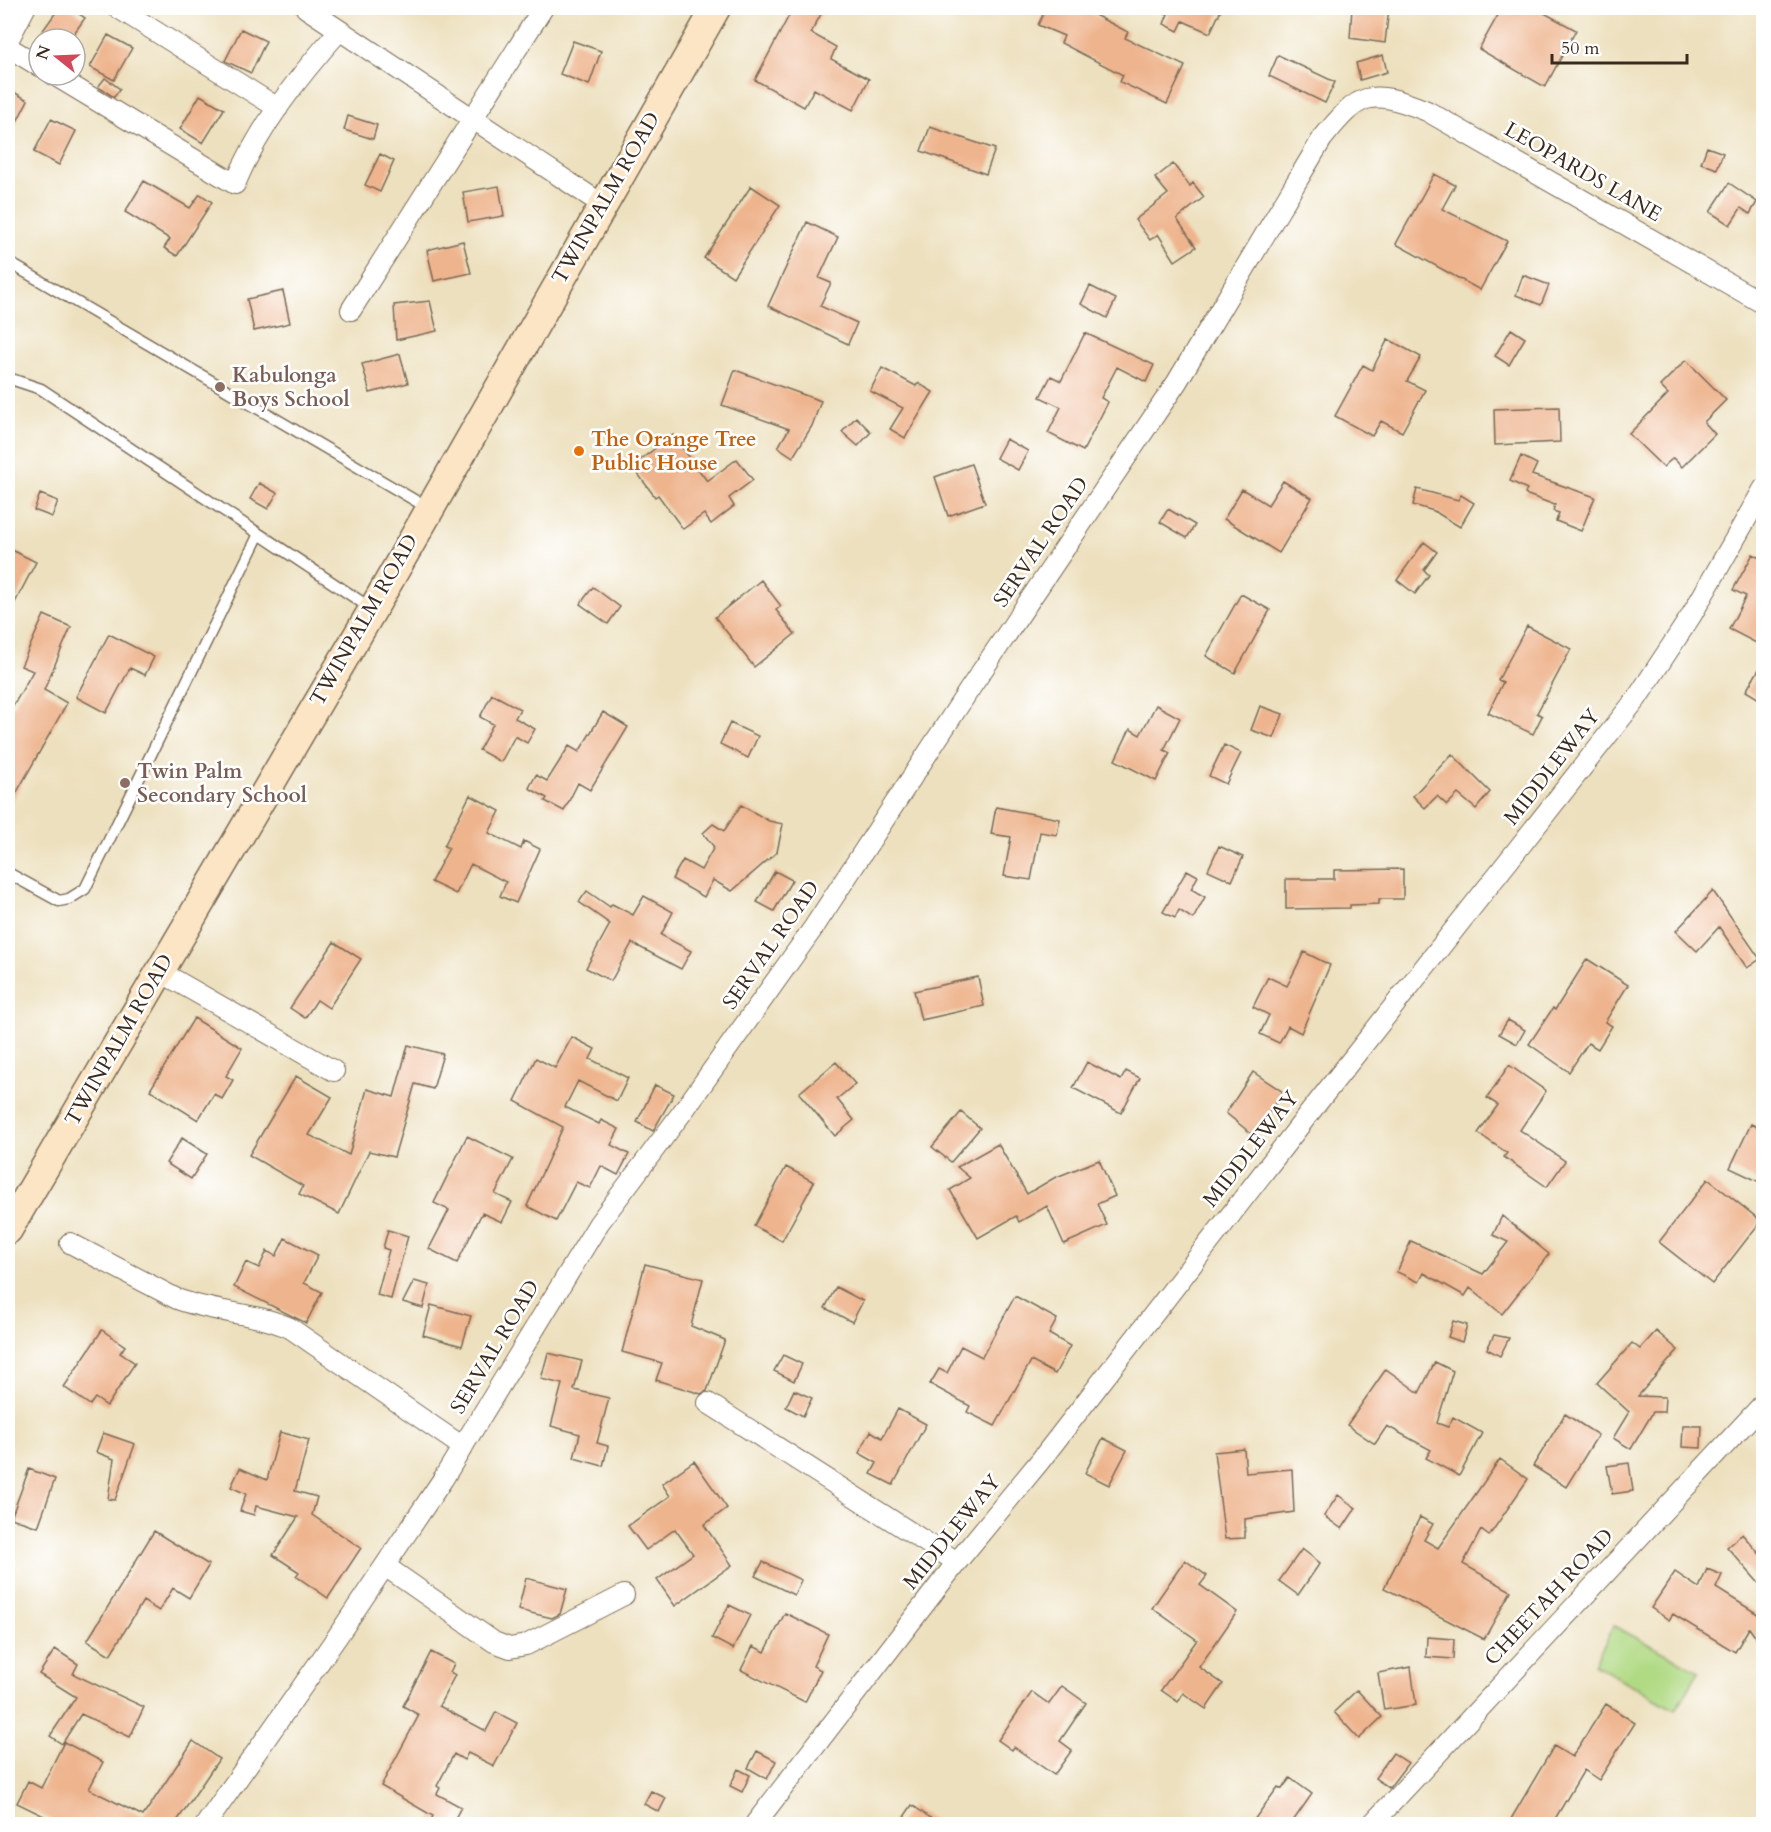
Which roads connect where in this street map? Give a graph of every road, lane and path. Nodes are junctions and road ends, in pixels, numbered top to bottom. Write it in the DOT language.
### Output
graph roads {
  1 [pos="24,8"];
  2 [pos="118,8"];
  3 [pos="306,8"];
  4 [pos="543,8"];
  5 [pos="716,8"];
  6 [pos="339,31"];
  7 [pos="8,40"];
  8 [pos="8,47"];
  9 [pos="27,59"];
  10 [pos="74,87"];
  11 [pos="1372,97"];
  12 [pos="278,108"];
  13 [pos="472,119"];
  14 [pos="603,205"];
  15 [pos="8,262"];
  16 [pos="1764,304"];
  17 [pos="351,310"];
  18 [pos="8,378"];
  19 [pos="1764,488"];
  20 [pos="429,508"];
  21 [pos="259,534"];
  22 [pos="373,609"];
  23 [pos="8,873"];
  24 [pos="159,971"];
  25 [pos="334,1071"];
  26 [pos="8,1230"];
  27 [pos="70,1243"];
  28 [pos="708,1403"];
  29 [pos="1764,1403"];
  30 [pos="463,1447"];
  31 [pos="957,1562"];
  32 [pos="385,1566"];
  33 [pos="624,1594"];
  34 [pos="206,1824"];
  35 [pos="755,1824"];
  36 [pos="1372,1824"];
  1 -- 7 [label="street"];
  2 -- 12 [label="street"];
  3 -- 6 [label="street"];
  4 -- 13 [label="street"];
  5 -- 14 [label="main road, TWINPALM ROAD"];
  6 -- 12 [label="street"];
  6 -- 13 [label="street"];
  8 -- 9 [label="street"];
  10 -- 12 [label="street"];
  11 -- 16 [label="street, LEOPARDS LANE"];
  11 -- 30 [label="street, SERVAL ROAD"];
  13 -- 14 [label="street"];
  13 -- 17 [label="street"];
  14 -- 20 [label="main road, TWINPALM ROAD"];
  15 -- 20 [label="lane"];
  18 -- 21 [label="lane"];
  19 -- 31 [label="street, MIDDLEWAY"];
  20 -- 22 [label="main road, TWINPALM ROAD"];
  21 -- 22 [label="lane"];
  21 -- 23 [label="lane"];
  22 -- 24 [label="main road, TWINPALM ROAD"];
  24 -- 25 [label="street"];
  24 -- 26 [label="main road, TWINPALM ROAD"];
  27 -- 30 [label="street"];
  28 -- 31 [label="street"];
  29 -- 36 [label="street, CHEETAH ROAD"];
  30 -- 32 [label="street, SERVAL ROAD"];
  31 -- 35 [label="street, MIDDLEWAY"];
  32 -- 33 [label="street"];
  32 -- 34 [label="street, SERVAL ROAD"];
}
